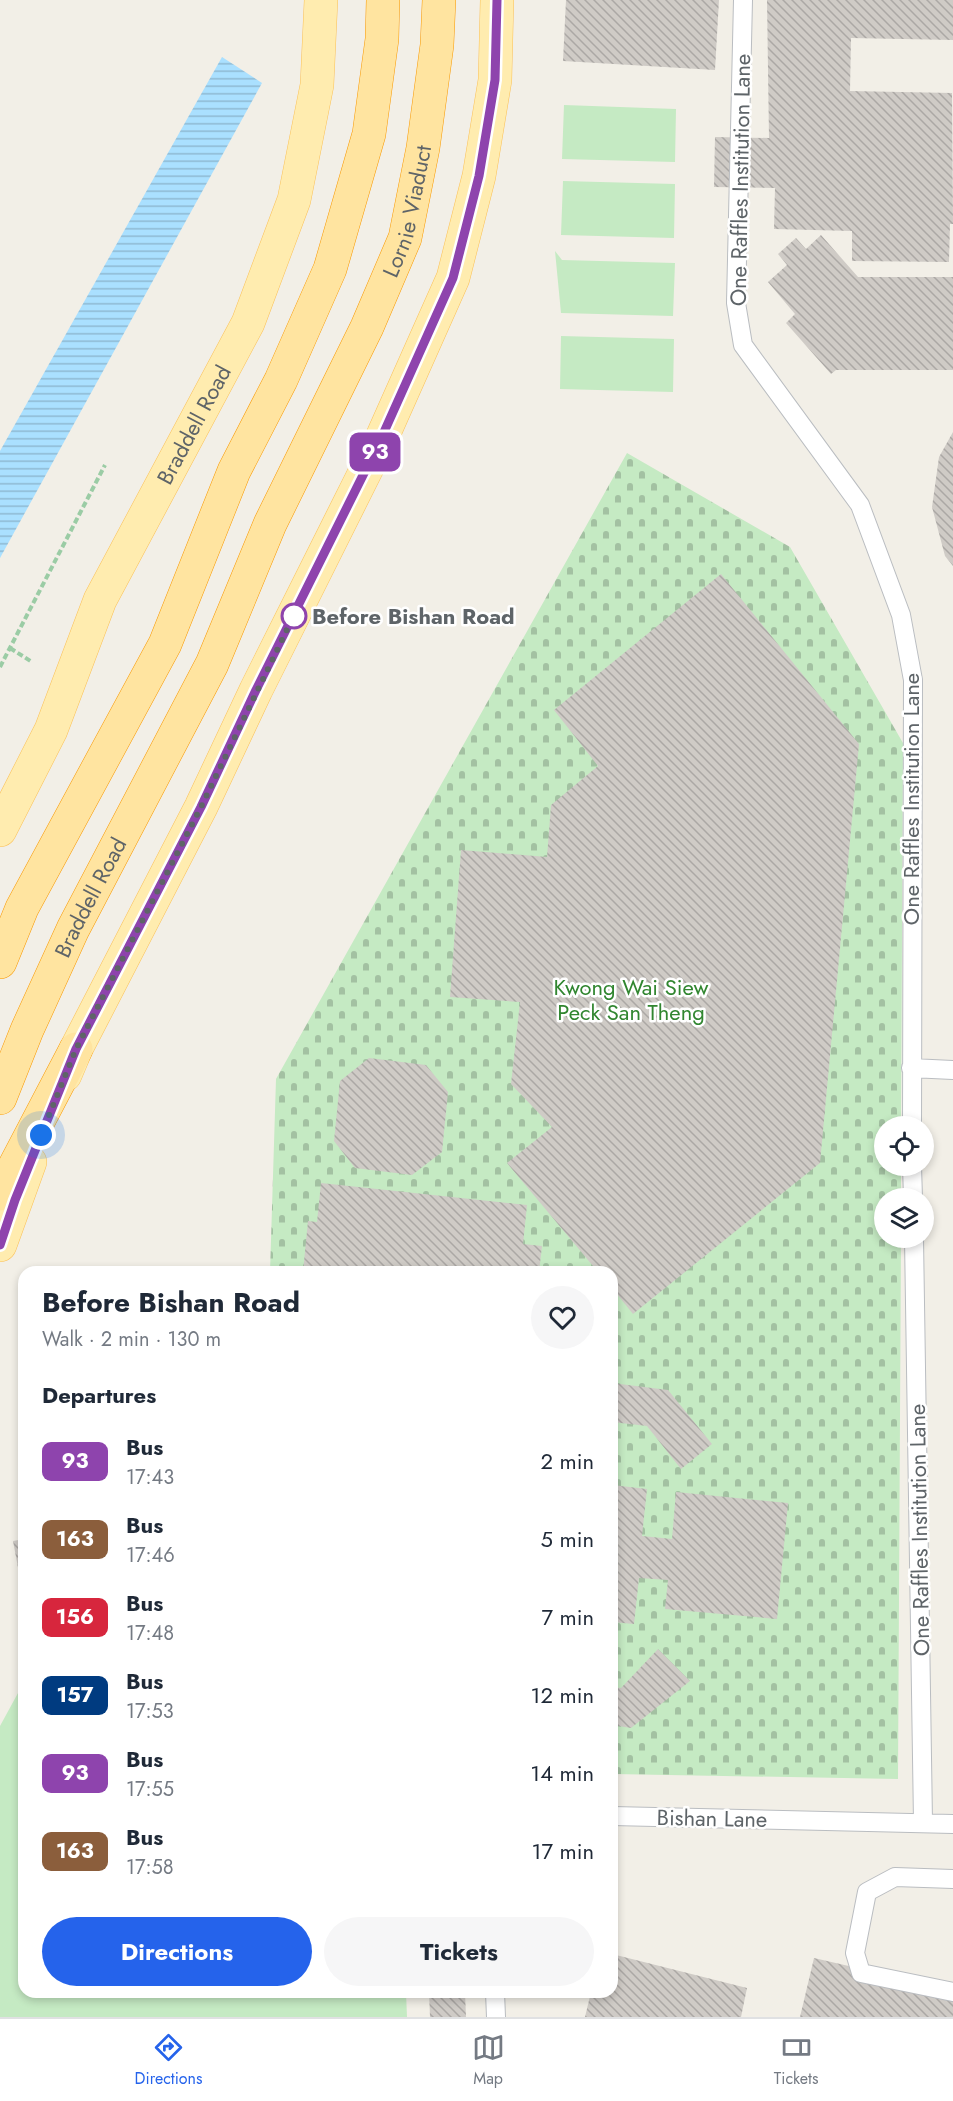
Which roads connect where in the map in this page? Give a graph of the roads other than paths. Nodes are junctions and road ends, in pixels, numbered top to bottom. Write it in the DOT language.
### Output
graph roads {
  1 [pos="321,0"];
  2 [pos="383,0"];
  3 [pos="439,0"];
  4 [pos="497,0"];
  5 [pos="743,0"];
  6 [pos="327,407"];
  7 [pos="0,830"];
  8 [pos="22,908"];
  9 [pos="0,943"];
  10 [pos="0,962"];
  11 [pos="76,1049"];
  12 [pos="911,1068"];
  13 [pos="953,1070"];
  14 [pos="0,1098"];
  15 [pos="912,1116"];
  16 [pos="0,1194"];
  17 [pos="0,1245"];
  18 [pos="914,1248"];
  19 [pos="618,1816"];
  20 [pos="923,1822"];
  21 [pos="953,1824"];
  22 [pos="953,1879"];
  23 [pos="953,1992"];
  24 [pos="495,1998"];
  25 [pos="496,2017"];
  1 -- 7 [label="main road, Braddell Road"];
  2 -- 8 [label="highway"];
  3 -- 6 [label="highway, Lornie Viaduct"];
  4 -- 11 [label="main road"];
  5 -- 12 [label="lane, One Raffles Institution Lane"];
  6 -- 14 [label="highway, Braddell Road"];
  8 -- 9 [label="highway"];
  8 -- 10 [label="highway"];
  11 -- 16 [label="highway"];
  11 -- 17 [label="main road"];
  12 -- 13 [label="lane"];
  12 -- 15 [label="lane, One Raffles Institution Lane"];
  18 -- 20 [label="lane, One Raffles Institution Lane"];
  19 -- 20 [label="lane, Bishan Lane"];
  20 -- 21 [label="lane, Bishan Lane"];
  22 -- 23 [label="lane"];
  24 -- 25 [label="lane"];
}
